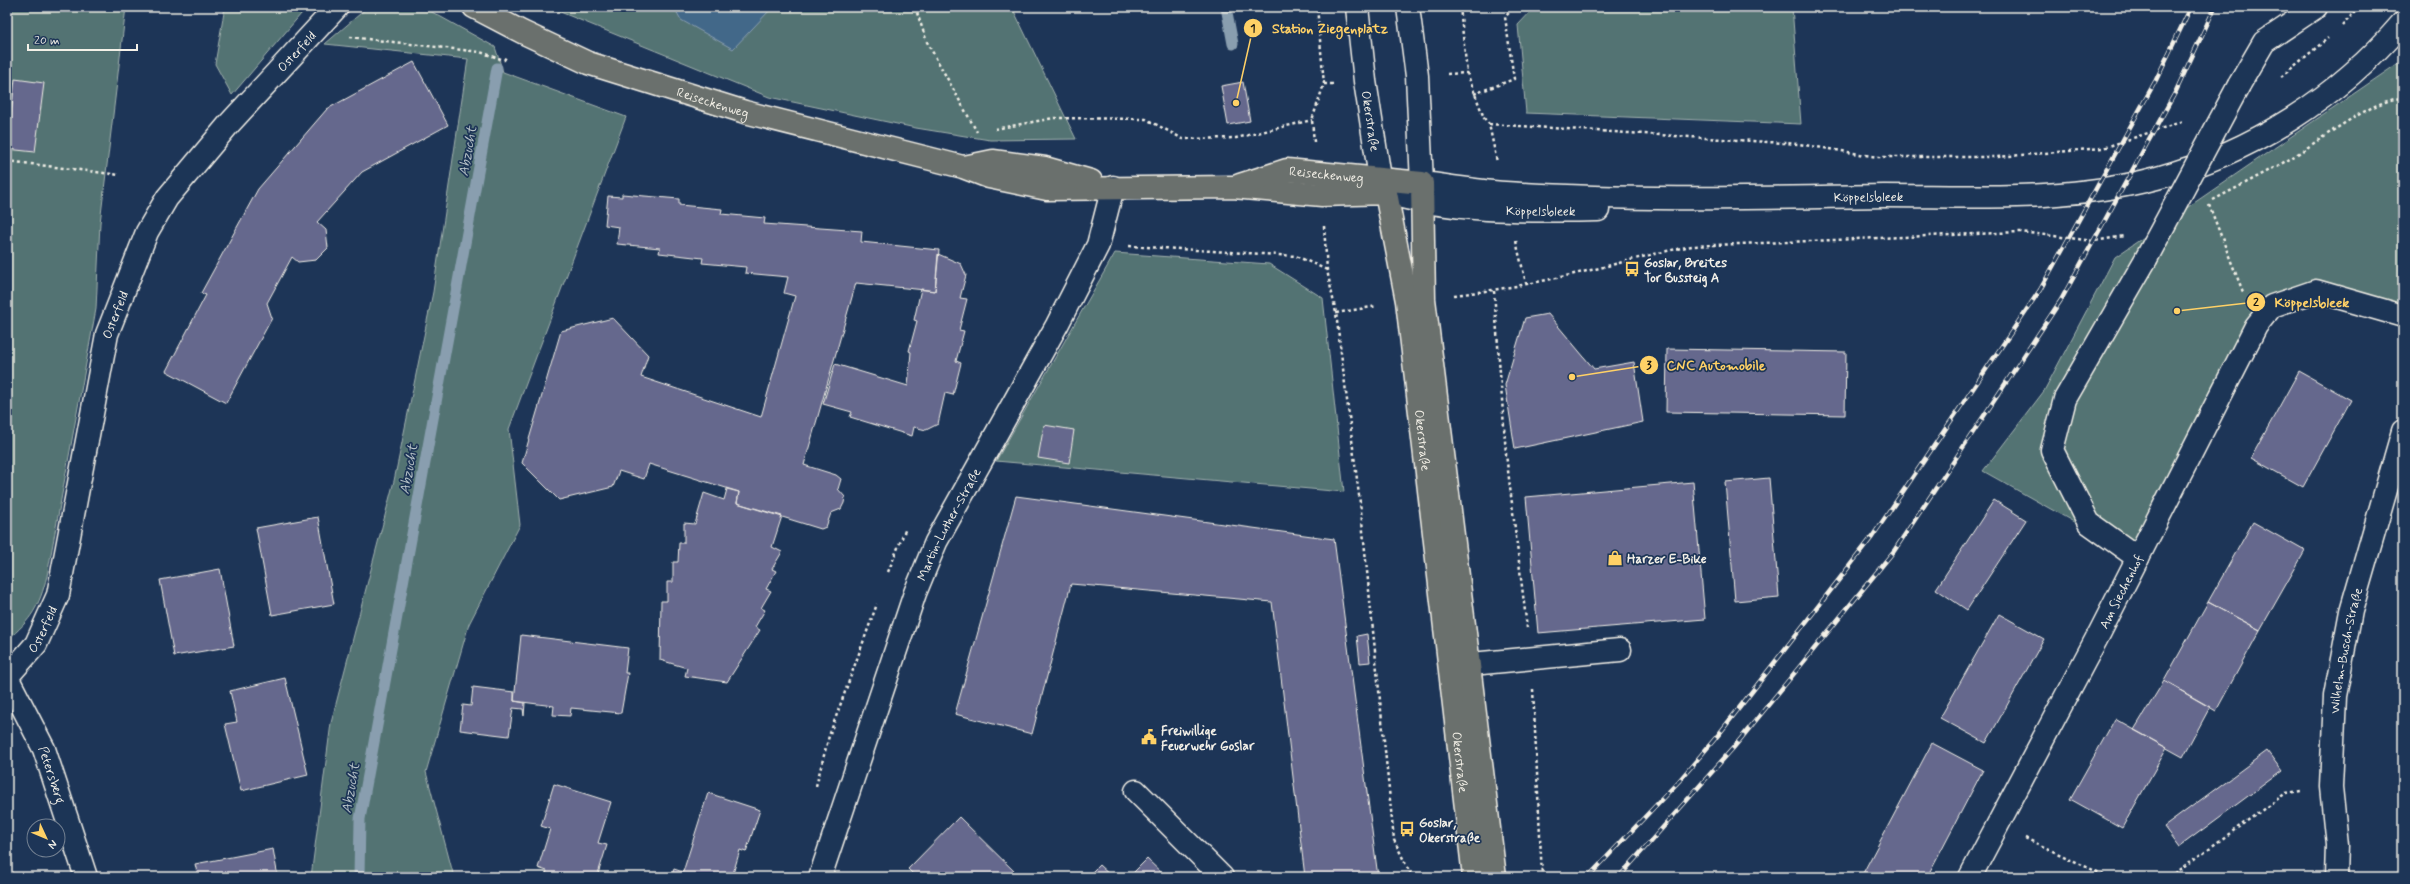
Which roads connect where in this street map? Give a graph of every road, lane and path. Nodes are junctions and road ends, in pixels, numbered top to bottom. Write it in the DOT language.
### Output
graph roads {
  1 [pos="474,7"];
  2 [pos="915,7"];
  3 [pos="1317,7"];
  4 [pos="1357,7"];
  5 [pos="1408,7"];
  6 [pos="1460,7"];
  7 [pos="1514,7"];
  8 [pos="2316,7"];
  9 [pos="2359,7"];
  10 [pos="331,14"];
  11 [pos="2403,22"];
  12 [pos="2340,28"];
  13 [pos="522,32"];
  14 [pos="2329,37"];
  15 [pos="2277,79"];
  16 [pos="1474,94"];
  17 [pos="2185,121"];
  18 [pos="992,130"];
  19 [pos="984,131"];
  20 [pos="7,161"];
  21 [pos="120,175"];
  22 [pos="1383,186"];
  23 [pos="1113,187"];
  24 [pos="1422,193"];
  25 [pos="2208,203"];
  26 [pos="1098,245"];
  27 [pos="1494,291"];
  28 [pos="2403,316"];
  29 [pos="2256,326"];
  30 [pos="2403,430"];
  31 [pos="2138,558"];
  32 [pos="1620,650"];
  33 [pos="1531,660"];
  34 [pos="1458,665"];
  35 [pos="7,677"];
  36 [pos="2331,787"];
  37 [pos="1136,792"];
  38 [pos="1998,824"];
  39 [pos="86,877"];
  40 [pos="820,877"];
  41 [pos="1222,877"];
  42 [pos="1412,877"];
  43 [pos="1474,877"];
  44 [pos="1495,877"];
  45 [pos="1542,877"];
  46 [pos="1970,877"];
  47 [pos="2108,877"];
  48 [pos="2169,877"];
  49 [pos="2336,877"];
  1 -- 13 [label="main road, Reiseckenweg"];
  2 -- 19 [label="path"];
  3 -- 18 [label="path"];
  4 -- 22 [label="street, Okerstraße"];
  5 -- 24 [label="street, Okerstraße"];
  6 -- 16 [label="path"];
  7 -- 16 [label="path"];
  8 -- 31 [label="street, bridge"];
  9 -- 12 [label="path"];
  10 -- 13 [label="path"];
  10 -- 35 [label="street, Osterfeld"];
  11 -- 24 [label="street, Köppelsbleek"];
  13 -- 23 [label="main road, Reiseckenweg"];
  14 -- 15 [label="path"];
  16 -- 17 [label="path"];
  20 -- 21 [label="path"];
  22 -- 23 [label="main road, Reiseckenweg"];
  22 -- 24 [label="main road, Reiseckenweg"];
  22 -- 34 [label="main road, Okerstraße"];
  23 -- 26 [label="street, Martin-Luther-Straße"];
  24 -- 34 [label="main road, Okerstraße"];
  25 -- 29 [label="path"];
  26 -- 40 [label="street, Martin-Luther-Straße"];
  26 -- 42 [label="path"];
  27 -- 33 [label="path"];
  28 -- 29 [label="street, Am Siechenhof"];
  29 -- 31 [label="street, Am Siechenhof"];
  30 -- 36 [label="street, Wilhelm-Busch-Straße"];
  31 -- 38 [label="street, Am Siechenhof"];
  32 -- 33 [label="street"];
  33 -- 34 [label="street"];
  33 -- 45 [label="path"];
  34 -- 43 [label="main road, Okerstraße"];
  34 -- 44 [label="main road, Okerstraße"];
  35 -- 39 [label="street, Petersberg"];
  36 -- 48 [label="path"];
  36 -- 49 [label="street, Wilhelm-Busch-Straße"];
  37 -- 41 [label="street"];
  38 -- 46 [label="street, Am Siechenhof"];
  38 -- 47 [label="path"];
}
